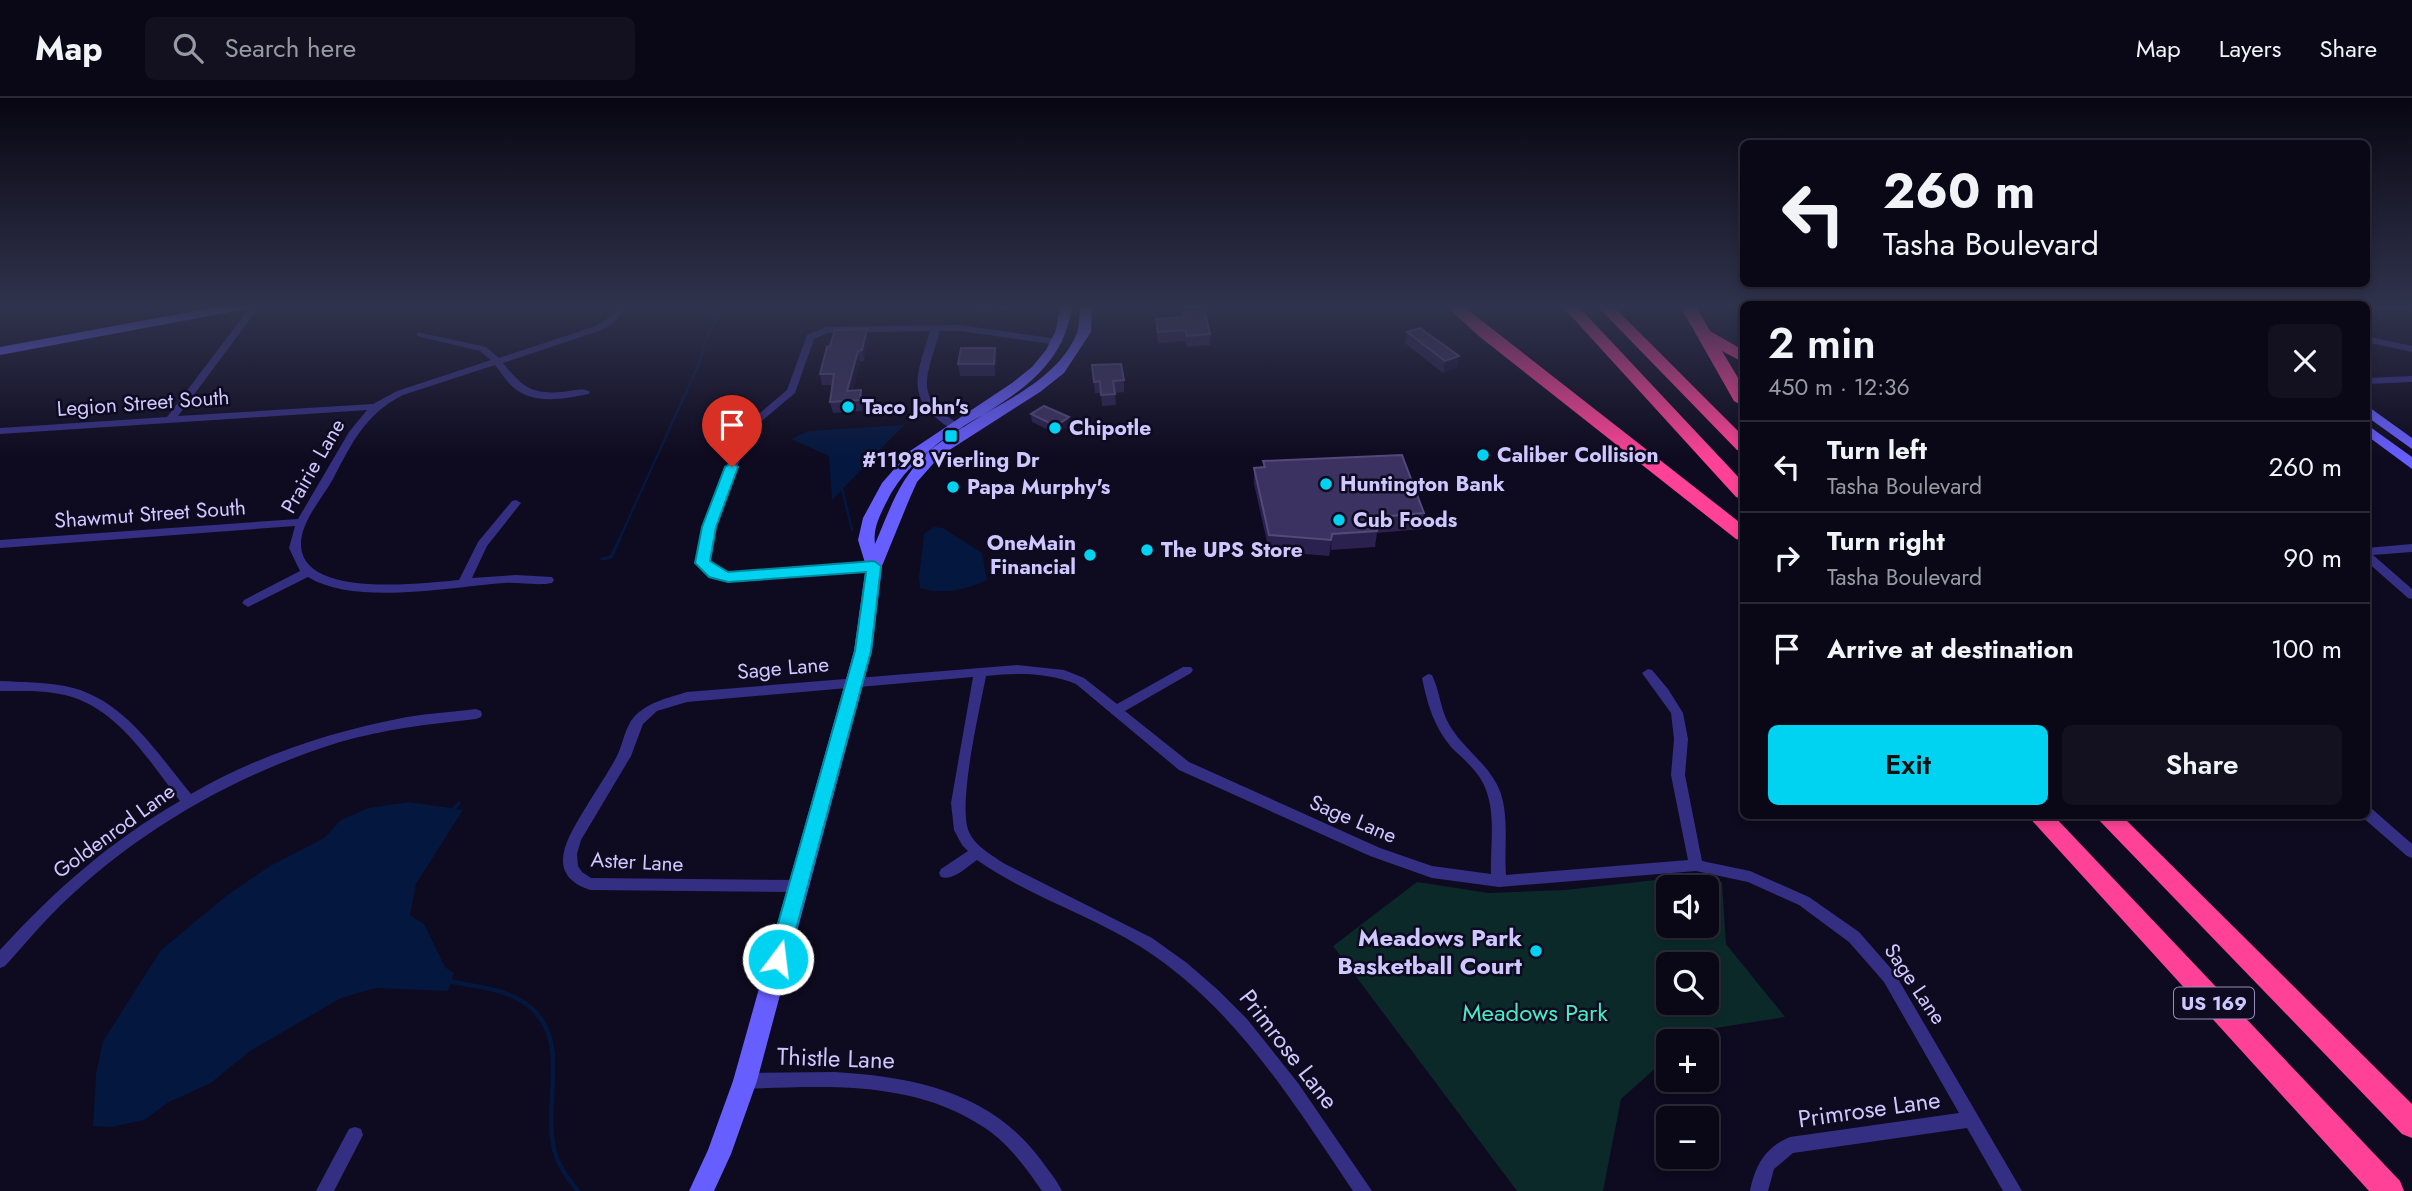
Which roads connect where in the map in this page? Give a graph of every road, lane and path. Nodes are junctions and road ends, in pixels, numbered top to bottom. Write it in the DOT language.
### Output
graph roads {
  1 [pos="217,357"];
  2 [pos="492,357"];
  3 [pos="512,357"];
  4 [pos="803,357"];
  5 [pos="928,357"];
  6 [pos="1045,357"];
  7 [pos="1068,357"];
  8 [pos="1515,357"];
  9 [pos="1617,357"];
  10 [pos="1655,357"];
  11 [pos="1717,357"];
  12 [pos="497,362"];
  13 [pos="2412,379"];
  14 [pos="2370,381"];
  15 [pos="585,392"];
  16 [pos="1740,396"];
  17 [pos="372,407"];
  18 [pos="2370,413"];
  19 [pos="170,420"];
  20 [pos="960,429"];
  21 [pos="2370,431"];
  22 [pos="0,432"];
  23 [pos="1740,443"];
  24 [pos="2412,445"];
  25 [pos="2412,464"];
  26 [pos="1740,490"];
  27 [pos="516,503"];
  28 [pos="302,522"];
  29 [pos="1740,533"];
  30 [pos="0,544"];
  31 [pos="2412,548"];
  32 [pos="2370,553"];
  33 [pos="2370,558"];
  34 [pos="874,566"];
  35 [pos="306,573"];
  36 [pos="548,580"];
  37 [pos="464,582"];
  38 [pos="2412,595"];
  39 [pos="248,603"];
  40 [pos="1187,670"];
  41 [pos="980,672"];
  42 [pos="1648,673"];
  43 [pos="1428,678"];
  44 [pos="854,683"];
  45 [pos="0,686"];
  46 [pos="1117,710"];
  47 [pos="644,714"];
  48 [pos="476,715"];
  49 [pos="188,801"];
  50 [pos="2370,815"];
  51 [pos="2043,819"];
  52 [pos="2110,819"];
  53 [pos="976,852"];
  54 [pos="2412,852"];
  55 [pos="1696,865"];
  56 [pos="946,873"];
  57 [pos="1499,881"];
  58 [pos="798,886"];
  59 [pos="0,961"];
  60 [pos="745,1081"];
  61 [pos="1972,1119"];
  62 [pos="2412,1124"];
  63 [pos="355,1135"];
  64 [pos="325,1191"];
  65 [pos="701,1191"];
  66 [pos="1053,1191"];
  67 [pos="1363,1191"];
  68 [pos="1759,1191"];
  69 [pos="2013,1191"];
  70 [pos="2389,1191"];
  1 -- 19 [label="street"];
  2 -- 12 [label="street"];
  3 -- 12 [label="street, Prairie Lane"];
  4 -- 34 [label="street"];
  5 -- 20 [label="street"];
  6 -- 20 [label="street"];
  7 -- 20 [label="street"];
  8 -- 29 [label="highway"];
  9 -- 26 [label="highway"];
  10 -- 23 [label="highway"];
  11 -- 16 [label="highway"];
  12 -- 15 [label="street"];
  12 -- 17 [label="street, Prairie Lane"];
  13 -- 14 [label="street"];
  17 -- 19 [label="street, Legion Street South"];
  17 -- 28 [label="street, Prairie Lane"];
  18 -- 24 [label="street"];
  19 -- 22 [label="street, Legion Street South"];
  20 -- 34 [label="street"];
  20 -- 34 [label="street"];
  21 -- 25 [label="street"];
  27 -- 37 [label="street"];
  28 -- 30 [label="street, Shawmut Street South"];
  28 -- 35 [label="street, Prairie Lane"];
  31 -- 32 [label="street"];
  33 -- 38 [label="street"];
  34 -- 44 [label="street"];
  35 -- 37 [label="street"];
  35 -- 39 [label="street"];
  36 -- 37 [label="street"];
  40 -- 46 [label="street"];
  41 -- 44 [label="street, Sage Lane"];
  41 -- 46 [label="street, Sage Lane"];
  41 -- 53 [label="street, Primrose Lane"];
  42 -- 55 [label="street"];
  43 -- 57 [label="street"];
  44 -- 47 [label="street, Sage Lane"];
  44 -- 58 [label="street"];
  45 -- 49 [label="street"];
  46 -- 57 [label="street, Sage Lane"];
  47 -- 58 [label="street, Aster Lane"];
  48 -- 49 [label="street, Goldenrod Lane"];
  49 -- 59 [label="street, Goldenrod Lane"];
  50 -- 54 [label="street"];
  51 -- 70 [label="highway, US 169"];
  52 -- 62 [label="highway, US 169"];
  53 -- 56 [label="street"];
  53 -- 67 [label="street, Primrose Lane"];
  55 -- 57 [label="street, Sage Lane"];
  55 -- 61 [label="street, Sage Lane"];
  58 -- 60 [label="street"];
  60 -- 65 [label="street"];
  60 -- 66 [label="street, Thistle Lane"];
  61 -- 68 [label="street, Primrose Lane"];
  61 -- 69 [label="street"];
  63 -- 64 [label="street"];
}
